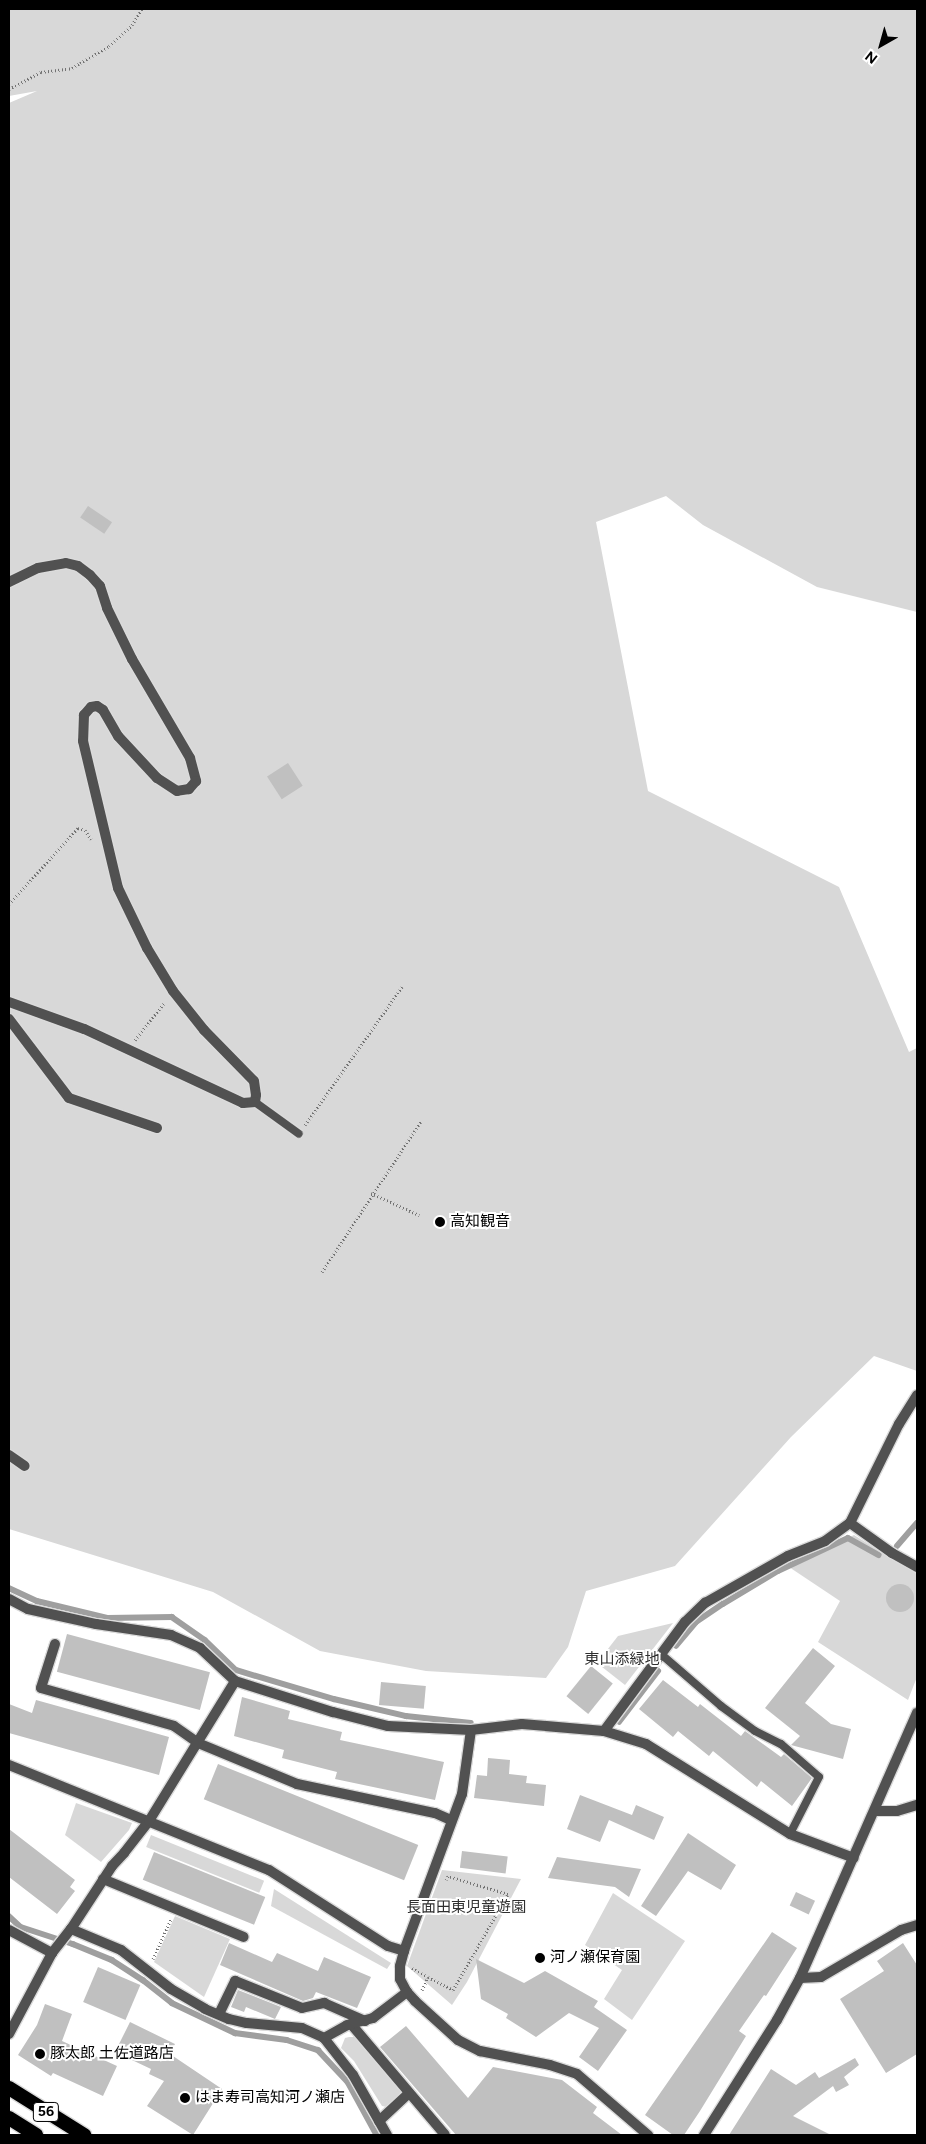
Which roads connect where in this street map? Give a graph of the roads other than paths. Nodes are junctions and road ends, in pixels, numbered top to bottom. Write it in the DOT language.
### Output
graph roads {
  1 [pos="9,582"];
  2 [pos="9,1002"];
  3 [pos="9,1019"];
  4 [pos="255,1102"];
  5 [pos="157,1128"];
  6 [pos="299,1134"];
  7 [pos="917,1395"];
  8 [pos="9,1455"];
  9 [pos="25,1466"];
  10 [pos="850,1524"];
  11 [pos="917,1568"];
  12 [pos="9,1599"];
  13 [pos="55,1644"];
  14 [pos="662,1655"];
  15 [pos="235,1681"];
  16 [pos="917,1713"];
  17 [pos="471,1730"];
  18 [pos="604,1731"];
  19 [pos="198,1743"];
  20 [pos="9,1766"];
  21 [pos="917,1805"];
  22 [pos="875,1811"];
  23 [pos="451,1820"];
  24 [pos="149,1821"];
  25 [pos="790,1834"];
  26 [pos="854,1858"];
  27 [pos="103,1879"];
  28 [pos="917,1924"];
  29 [pos="9,1930"];
  30 [pos="69,1932"];
  31 [pos="244,1937"];
  32 [pos="55,1950"];
  33 [pos="404,1951"];
  34 [pos="800,1978"];
  35 [pos="406,1992"];
  36 [pos="219,2014"];
  37 [pos="365,2021"];
  38 [pos="351,2024"];
  39 [pos="9,2034"];
  40 [pos="324,2038"];
  41 [pos="9,2088"];
  42 [pos="409,2093"];
  43 [pos="9,2118"];
  44 [pos="378,2120"];
  45 [pos="36,2135"];
  46 [pos="84,2135"];
  47 [pos="387,2135"];
  48 [pos="445,2135"];
  49 [pos="648,2135"];
  50 [pos="704,2135"];
  1 -- 4 [label="street"];
  2 -- 4 [label="street"];
  3 -- 5 [label="street"];
  4 -- 6 [label="lane"];
  7 -- 10 [label="street"];
  8 -- 9 [label="street"];
  10 -- 11 [label="street"];
  10 -- 14 [label="street"];
  12 -- 15 [label="street"];
  13 -- 19 [label="street"];
  14 -- 18 [label="street"];
  14 -- 25 [label="lane"];
  15 -- 17 [label="street"];
  15 -- 19 [label="street"];
  16 -- 22 [label="street"];
  17 -- 18 [label="street"];
  17 -- 23 [label="street"];
  18 -- 25 [label="street"];
  19 -- 23 [label="street"];
  19 -- 24 [label="street"];
  20 -- 24 [label="street"];
  21 -- 22 [label="street"];
  22 -- 26 [label="street"];
  23 -- 33 [label="street"];
  24 -- 27 [label="street"];
  24 -- 33 [label="street"];
  25 -- 26 [label="street"];
  26 -- 34 [label="street"];
  27 -- 30 [label="street"];
  27 -- 31 [label="street"];
  28 -- 34 [label="street"];
  29 -- 32 [label="street"];
  30 -- 32 [label="street"];
  30 -- 36 [label="street"];
  32 -- 39 [label="street"];
  33 -- 35 [label="street"];
  34 -- 50 [label="street"];
  35 -- 37 [label="street"];
  35 -- 49 [label="street"];
  36 -- 37 [label="street"];
  36 -- 40 [label="street"];
  37 -- 38 [label="street"];
  38 -- 40 [label="street"];
  38 -- 42 [label="street"];
  40 -- 44 [label="street"];
  41 -- 46 [label="highway, 56"];
  42 -- 44 [label="street"];
  42 -- 48 [label="street"];
  43 -- 45 [label="highway, 56"];
  44 -- 47 [label="street"];
}
